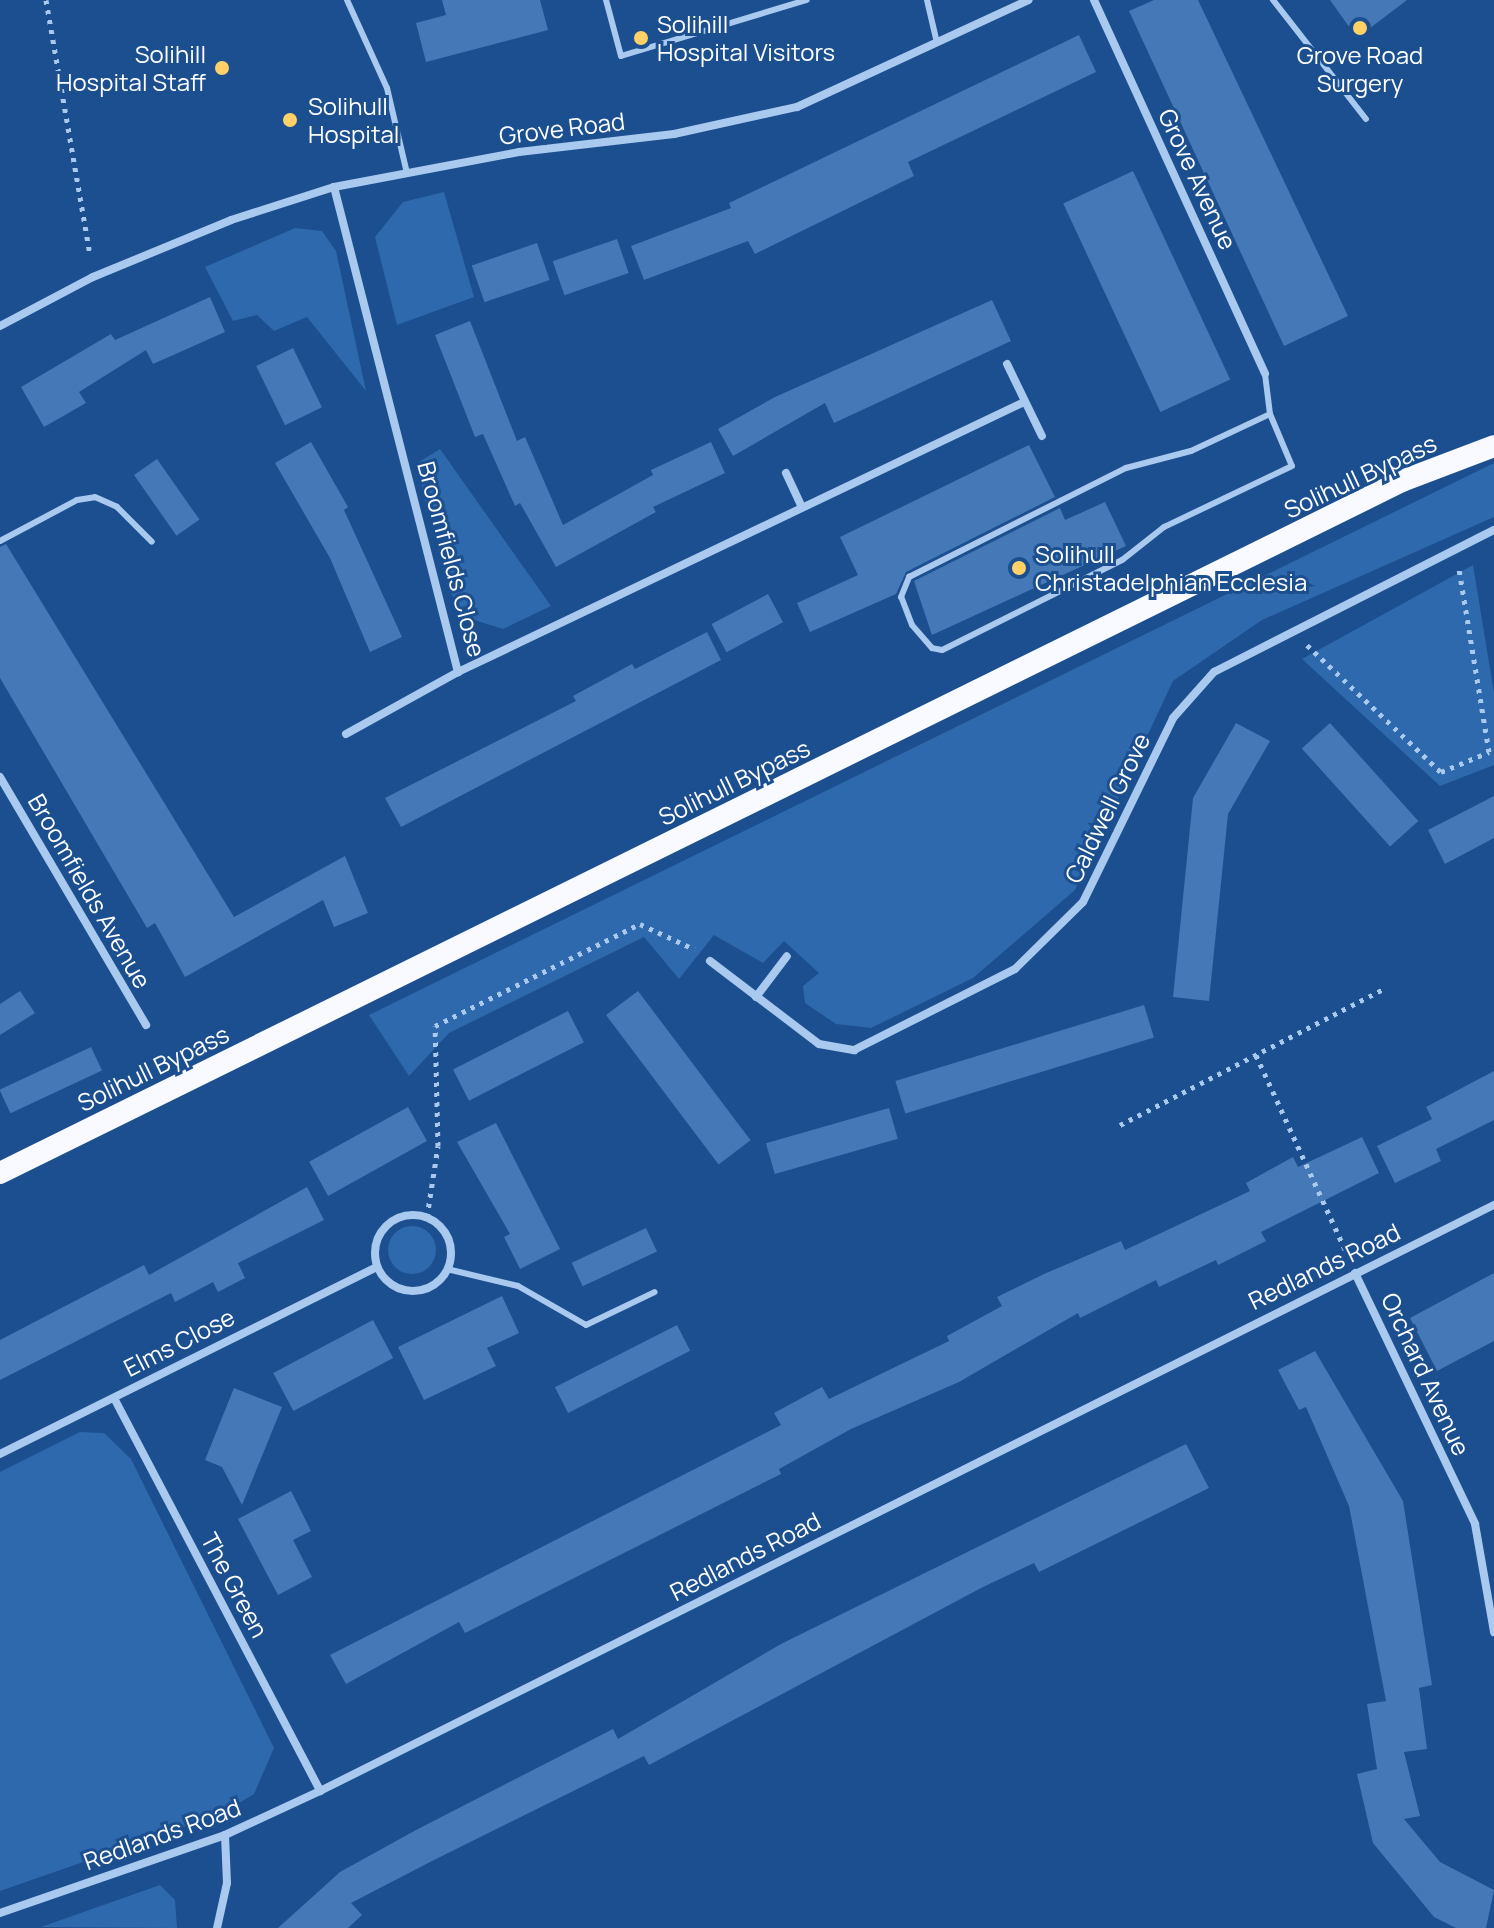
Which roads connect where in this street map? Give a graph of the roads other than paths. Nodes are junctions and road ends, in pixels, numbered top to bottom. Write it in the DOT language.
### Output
graph roads {
  1 [pos="347,0"];
  2 [pos="606,0"];
  3 [pos="807,0"];
  4 [pos="927,0"];
  5 [pos="1029,0"];
  6 [pos="1094,0"];
  7 [pos="1273,0"];
  8 [pos="937,43"];
  9 [pos="1366,119"];
  10 [pos="407,173"];
  11 [pos="334,187"];
  12 [pos="0,326"];
  13 [pos="1007,364"];
  14 [pos="1265,374"];
  15 [pos="1024,402"];
  16 [pos="1270,414"];
  17 [pos="1042,436"];
  18 [pos="1494,446"];
  19 [pos="786,473"];
  20 [pos="802,507"];
  21 [pos="1494,530"];
  22 [pos="0,541"];
  23 [pos="152,542"];
  24 [pos="458,672"];
  25 [pos="346,734"];
  26 [pos="0,777"];
  27 [pos="4,791"];
  28 [pos="787,956"];
  29 [pos="710,961"];
  30 [pos="756,997"];
  31 [pos="146,1025"];
  32 [pos="0,1173"];
  33 [pos="1494,1205"];
  34 [pos="377,1267"];
  35 [pos="447,1269"];
  36 [pos="1355,1273"];
  37 [pos="655,1292"];
  38 [pos="114,1398"];
  39 [pos="0,1454"];
  40 [pos="1494,1632"];
  41 [pos="320,1791"];
  42 [pos="225,1835"];
  43 [pos="0,1913"];
  44 [pos="217,1928"];
  1 -- 10 [label="lane"];
  2 -- 3 [label="lane"];
  4 -- 8 [label="lane"];
  5 -- 8 [label="street, Grove Road"];
  6 -- 14 [label="street, Grove Avenue"];
  7 -- 9 [label="lane"];
  8 -- 10 [label="street, Grove Road"];
  10 -- 11 [label="street, Grove Road"];
  11 -- 12 [label="street, Grove Road"];
  11 -- 24 [label="street, Broomfields Close"];
  13 -- 15 [label="street"];
  14 -- 16 [label="lane"];
  15 -- 17 [label="street"];
  15 -- 20 [label="street, Broomfields Close"];
  16 -- 16 [label="lane"];
  18 -- 32 [label="highway, Solihull Bypass"];
  19 -- 20 [label="street"];
  20 -- 24 [label="street, Broomfields Close"];
  21 -- 30 [label="street, Caldwell Grove"];
  22 -- 23 [label="lane"];
  24 -- 25 [label="street"];
  26 -- 27 [label="street, Broomfields Avenue"];
  27 -- 31 [label="street, Broomfields Avenue"];
  28 -- 30 [label="street"];
  29 -- 30 [label="street, Caldwell Grove"];
  33 -- 36 [label="street, Redlands Road"];
  34 -- 35 [label="street"];
  34 -- 35 [label="street"];
  34 -- 38 [label="street, Elms Close"];
  35 -- 37 [label="lane"];
  36 -- 40 [label="street, Orchard Avenue"];
  36 -- 41 [label="street, Redlands Road"];
  38 -- 39 [label="street, Elms Close"];
  38 -- 41 [label="street, The Green"];
  41 -- 42 [label="street, Redlands Road"];
  42 -- 43 [label="street, Redlands Road"];
  42 -- 44 [label="street"];
}
